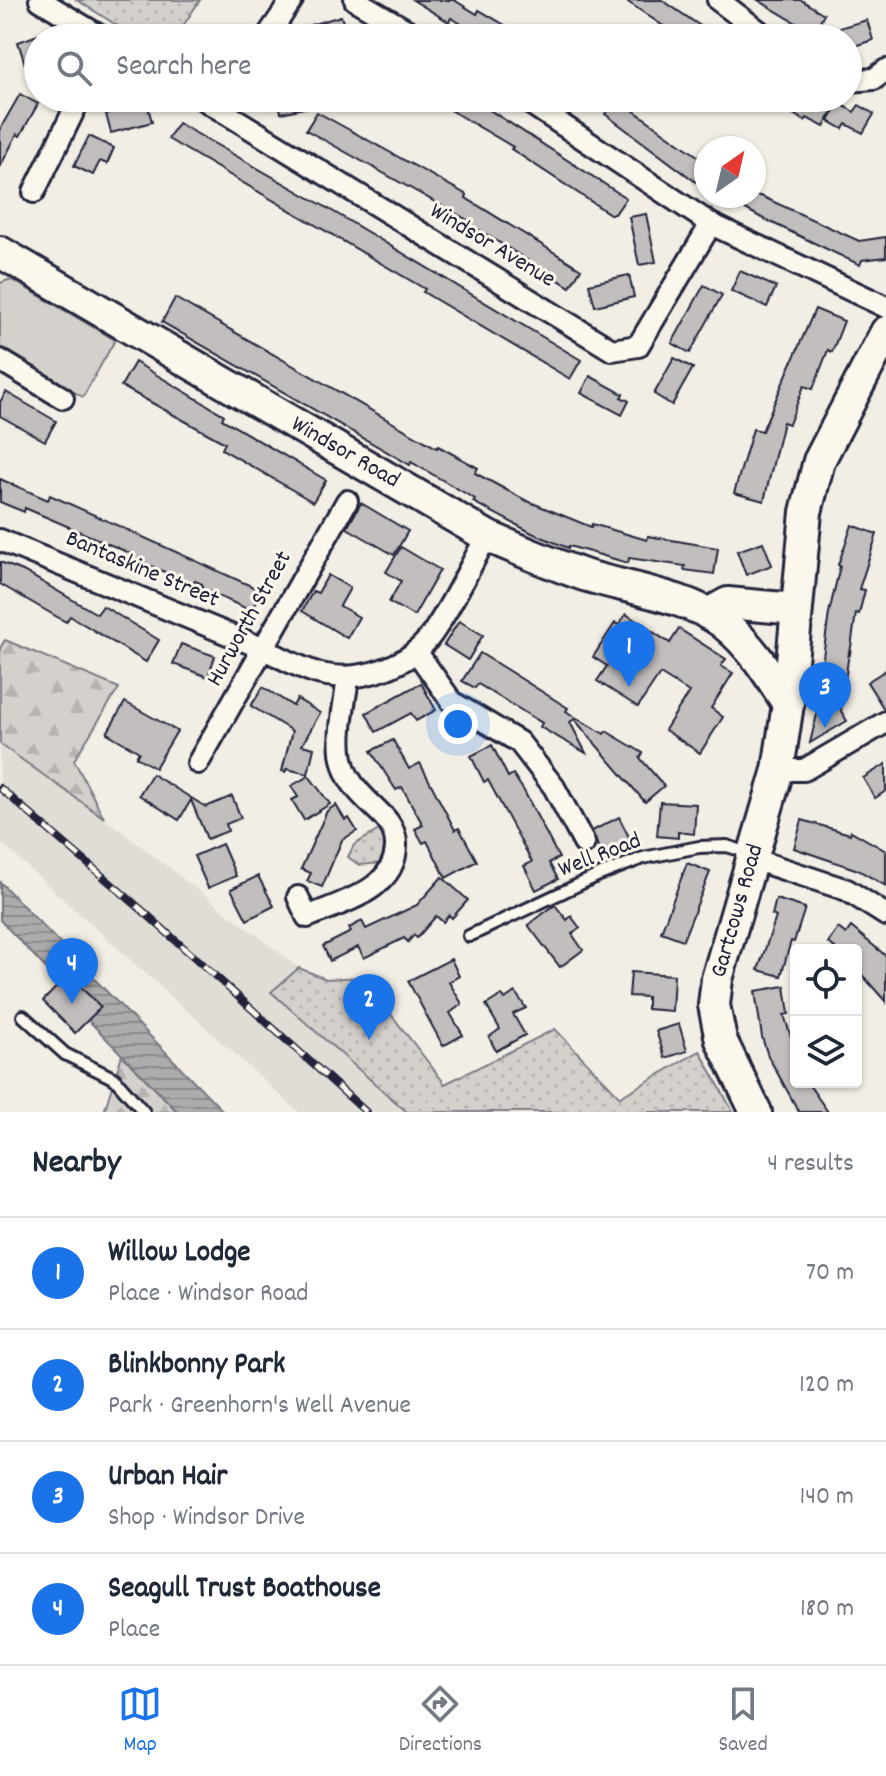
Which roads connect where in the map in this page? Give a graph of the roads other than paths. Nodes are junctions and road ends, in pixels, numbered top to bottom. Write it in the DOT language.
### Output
graph roads {
  1 [pos="40,0"];
  2 [pos="292,0"];
  3 [pos="355,0"];
  4 [pos="718,0"];
  5 [pos="80,24"];
  6 [pos="276,24"];
  7 [pos="396,24"];
  8 [pos="750,24"];
  9 [pos="886,70"];
  10 [pos="862,80"];
  11 [pos="73,112"];
  12 [pos="233,112"];
  13 [pos="543,112"];
  14 [pos="34,192"];
  15 [pos="711,224"];
  16 [pos="0,252"];
  17 [pos="886,307"];
  18 [pos="886,332"];
  19 [pos="0,360"];
  20 [pos="63,398"];
  21 [pos="347,501"];
  22 [pos="487,536"];
  23 [pos="0,540"];
  24 [pos="796,609"];
  25 [pos="708,614"];
  26 [pos="264,649"];
  27 [pos="416,651"];
  28 [pos="348,677"];
  29 [pos="788,704"];
  30 [pos="886,722"];
  31 [pos="198,763"];
  32 [pos="778,770"];
  33 [pos="584,843"];
  34 [pos="753,857"];
  35 [pos="298,897"];
  36 [pos="886,915"];
  37 [pos="469,936"];
  38 [pos="23,1016"];
  39 [pos="144,1112"];
  40 [pos="756,1112"];
  1 -- 5 [label="street"];
  2 -- 6 [label="street"];
  3 -- 7 [label="street"];
  4 -- 8 [label="street"];
  9 -- 10 [label="street"];
  11 -- 14 [label="street"];
  12 -- 15 [label="street, Windsor Avenue"];
  13 -- 15 [label="street"];
  15 -- 17 [label="street"];
  16 -- 22 [label="street, Windsor Road"];
  18 -- 24 [label="street, Gartcows Road"];
  19 -- 20 [label="street"];
  21 -- 26 [label="street, Hurworth Street"];
  22 -- 25 [label="street, Windsor Road"];
  22 -- 27 [label="street"];
  23 -- 26 [label="street, Bantaskine Street"];
  24 -- 25 [label="street"];
  24 -- 29 [label="street, Gartcows Road"];
  25 -- 29 [label="street, Windsor Road"];
  26 -- 28 [label="street, Bantaskine Street"];
  26 -- 31 [label="street, Hurworth Street"];
  27 -- 28 [label="street"];
  27 -- 33 [label="street"];
  28 -- 35 [label="street"];
  29 -- 32 [label="street, Gartcows Road"];
  30 -- 32 [label="street"];
  32 -- 34 [label="street, Gartcows Road"];
  34 -- 36 [label="street"];
  34 -- 37 [label="lane, Well Road"];
  34 -- 40 [label="street, Gartcows Road"];
  38 -- 39 [label="lane"];
}
